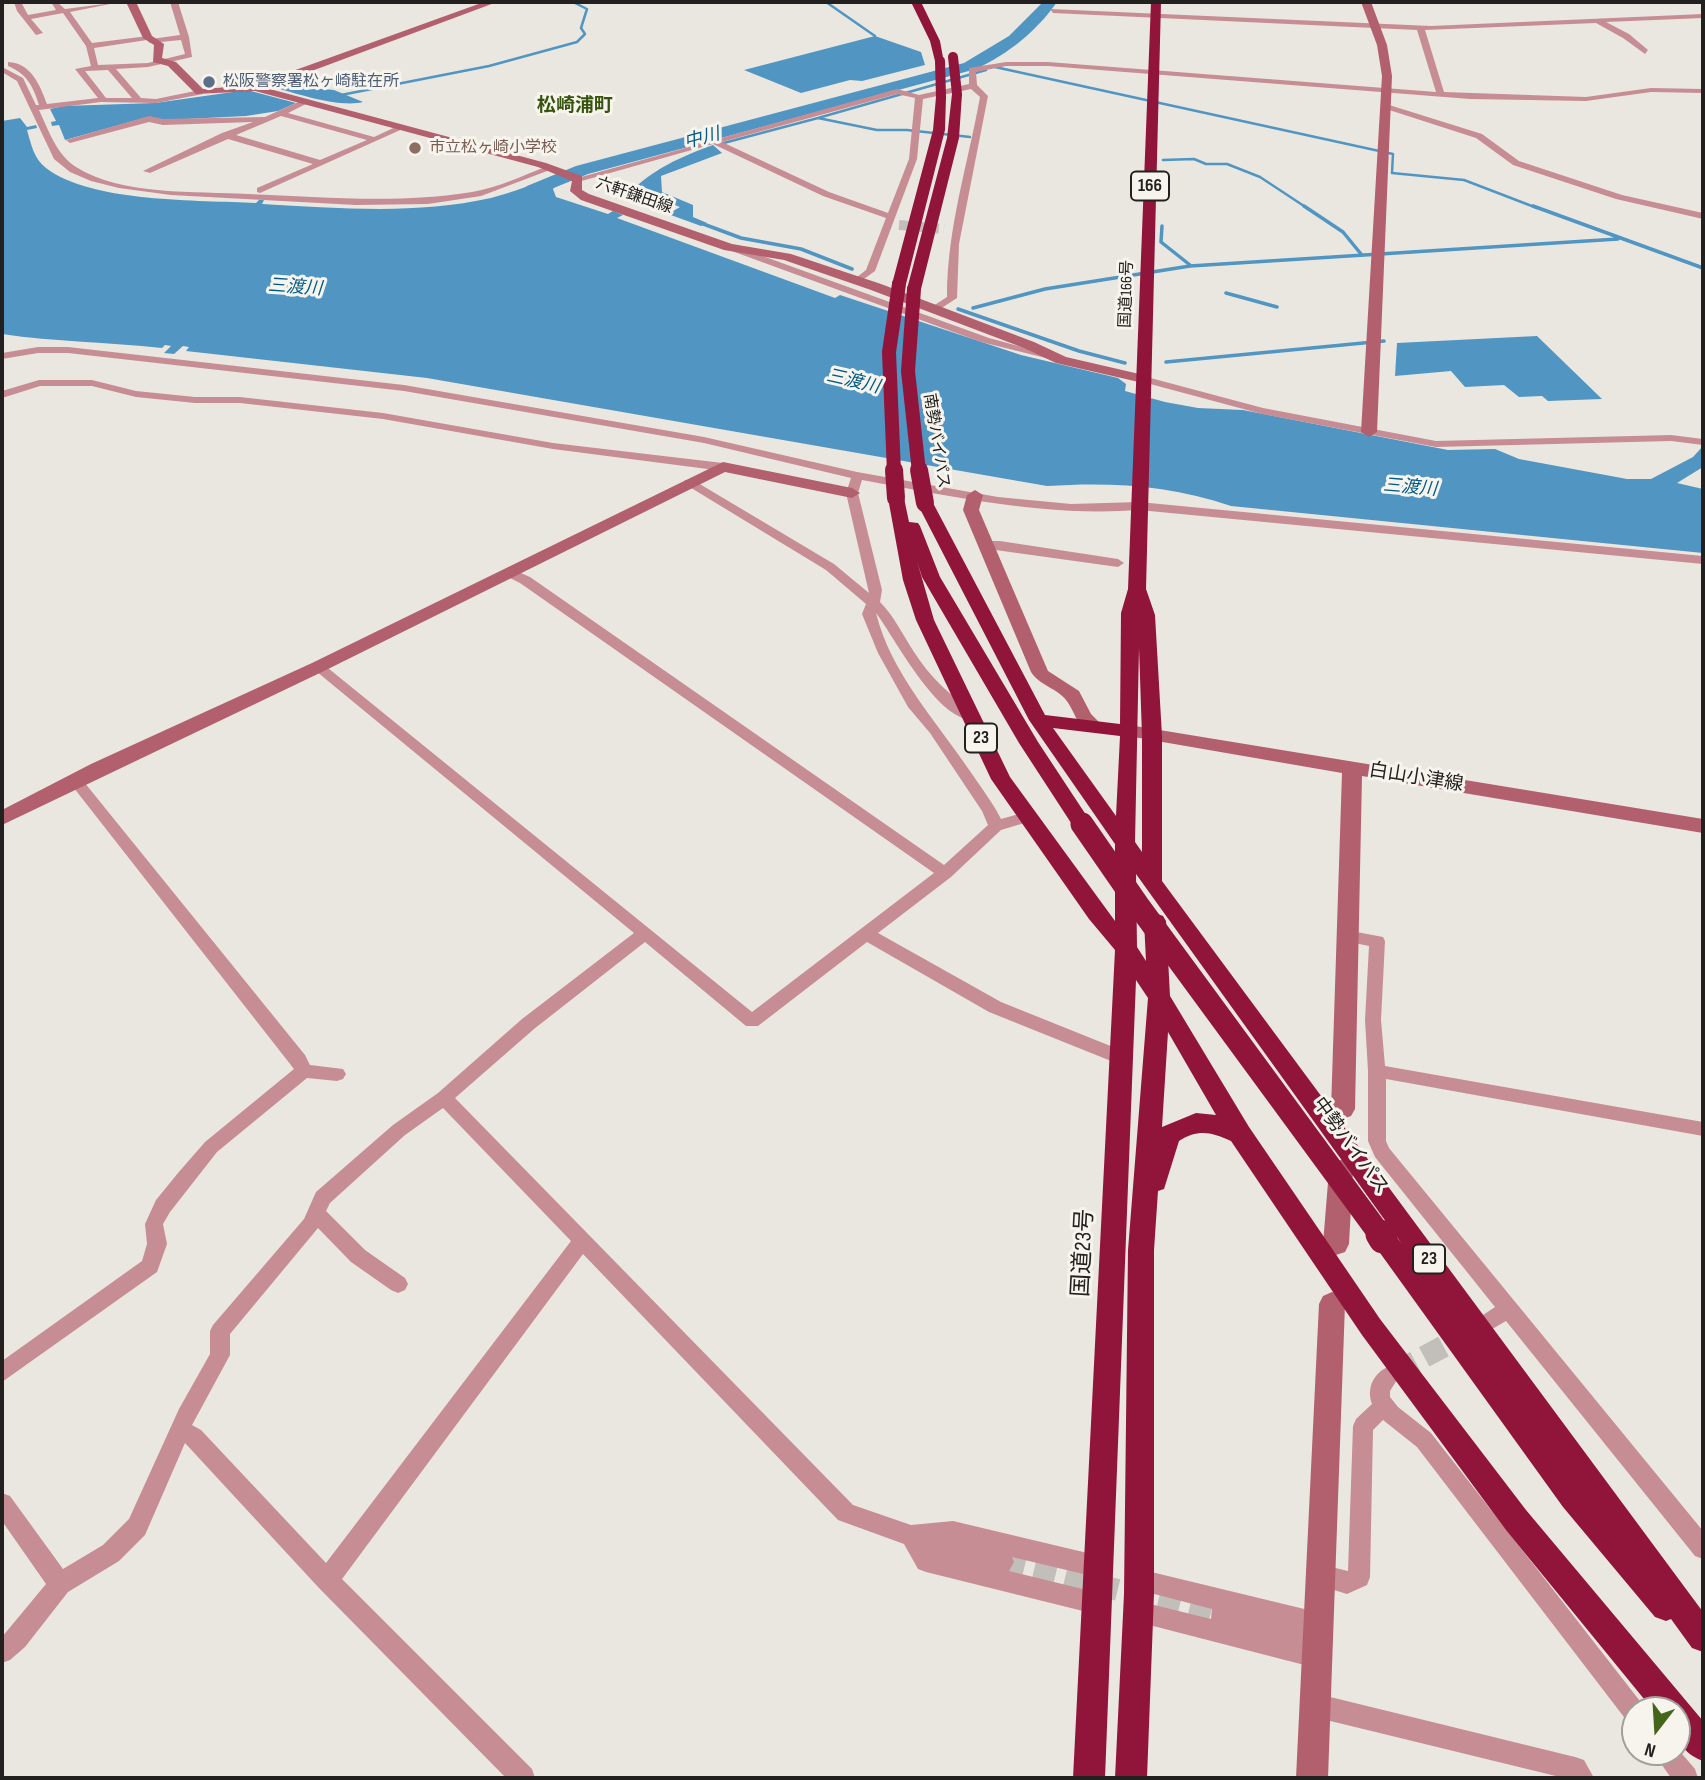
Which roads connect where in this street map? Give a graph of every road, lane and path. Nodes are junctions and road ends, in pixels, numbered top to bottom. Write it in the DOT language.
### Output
graph roads {
  1 [pos="18,2"];
  2 [pos="54,2"];
  3 [pos="117,2"];
  4 [pos="131,2"];
  5 [pos="174,2"];
  6 [pos="492,2"];
  7 [pos="916,2"];
  8 [pos="928,2"];
  9 [pos="1156,2"];
  10 [pos="1366,2"];
  11 [pos="88,4"];
  12 [pos="1595,9"];
  13 [pos="1688,9"];
  14 [pos="63,10"];
  15 [pos="1053,10"];
  16 [pos="936,13"];
  17 [pos="1156,16"];
  18 [pos="1703,16"];
  19 [pos="27,17"];
  20 [pos="1599,20"];
  21 [pos="1376,26"];
  22 [pos="1420,27"];
  23 [pos="39,33"];
  24 [pos="186,37"];
  25 [pos="149,40"];
  26 [pos="949,45"];
  27 [pos="90,46"];
  28 [pos="1645,52"];
  29 [pos="2,61"];
  30 [pos="162,62"];
  31 [pos="110,67"];
  32 [pos="96,68"];
  33 [pos="2,69"];
  34 [pos="1154,72"];
  35 [pos="973,78"];
  36 [pos="258,89"];
  37 [pos="1386,89"];
  38 [pos="1703,91"];
  39 [pos="200,92"];
  40 [pos="1438,94"];
  41 [pos="919,97"];
  42 [pos="101,100"];
  43 [pos="139,101"];
  44 [pos="304,101"];
  45 [pos="1386,106"];
  46 [pos="39,107"];
  47 [pos="281,113"];
  48 [pos="266,119"];
  49 [pos="182,122"];
  50 [pos="403,127"];
  51 [pos="228,135"];
  52 [pos="373,139"];
  53 [pos="70,140"];
  54 [pos="718,143"];
  55 [pos="913,159"];
  56 [pos="932,160"];
  57 [pos="947,161"];
  58 [pos="970,162"];
  59 [pos="320,163"];
  60 [pos="555,170"];
  61 [pos="147,171"];
  62 [pos="578,179"];
  63 [pos="260,190"];
  64 [pos="1703,216"];
  65 [pos="893,222"];
  66 [pos="944,229"];
  67 [pos="956,230"];
  68 [pos="729,247"];
  69 [pos="857,281"];
  70 [pos="934,310"];
  71 [pos="96,353"];
  72 [pos="2,356"];
  73 [pos="1051,356"];
  74 [pos="2,365"];
  75 [pos="1143,379"];
  76 [pos="2,395"];
  77 [pos="1369,432"];
  78 [pos="1703,442"];
  79 [pos="723,467"];
  80 [pos="856,476"];
  81 [pos="689,484"];
  82 [pos="852,493"];
  83 [pos="975,495"];
  84 [pos="901,499"];
  85 [pos="925,503"];
  86 [pos="1139,506"];
  87 [pos="985,545"];
  88 [pos="1703,560"];
  89 [pos="1118,562"];
  90 [pos="510,573"];
  91 [pos="1137,589"];
  92 [pos="873,603"];
  93 [pos="977,656"];
  94 [pos="318,667"];
  95 [pos="1077,704"];
  96 [pos="971,716"];
  97 [pos="1044,721"];
  98 [pos="1094,726"];
  99 [pos="1129,731"];
  100 [pos="1152,736"];
  101 [pos="1352,767"];
  102 [pos="75,780"];
  103 [pos="1027,817"];
  104 [pos="2,818"];
  105 [pos="1703,825"];
  106 [pos="996,826"];
  107 [pos="1125,842"];
  108 [pos="945,873"];
  109 [pos="1152,883"];
  110 [pos="1097,914"];
  111 [pos="644,934"];
  112 [pos="866,934"];
  113 [pos="1346,936"];
  114 [pos="1126,948"];
  115 [pos="1159,997"];
  116 [pos="1123,1028"];
  117 [pos="1122,1058"];
  118 [pos="1377,1070"];
  119 [pos="304,1071"];
  120 [pos="337,1074"];
  121 [pos="444,1098"];
  122 [pos="1343,1109"];
  123 [pos="1703,1129"];
  124 [pos="1241,1134"];
  125 [pos="1341,1169"];
  126 [pos="316,1213"];
  127 [pos="582,1241"];
  128 [pos="1335,1244"];
  129 [pos="1140,1250"];
  130 [pos="398,1284"];
  131 [pos="1332,1304"];
  132 [pos="1507,1310"];
  133 [pos="1487,1323"];
  134 [pos="2,1373"];
  135 [pos="1390,1375"];
  136 [pos="1383,1407"];
  137 [pos="180,1430"];
  138 [pos="2,1503"];
  139 [pos="911,1536"];
  140 [pos="1703,1548"];
  141 [pos="1003,1562"];
  142 [pos="1100,1567"];
  143 [pos="1320,1575"];
  144 [pos="327,1580"];
  145 [pos="1139,1580"];
  146 [pos="60,1584"];
  147 [pos="1098,1604"];
  148 [pos="1138,1612"];
  149 [pos="1221,1615"];
  150 [pos="1703,1637"];
  151 [pos="1317,1639"];
  152 [pos="1703,1649"];
  153 [pos="2,1652"];
  154 [pos="1622,1696"];
  155 [pos="1661,1696"];
  156 [pos="1314,1705"];
  157 [pos="1691,1731"];
  158 [pos="1703,1745"];
  159 [pos="523,1778"];
  160 [pos="1089,1778"];
  161 [pos="1131,1778"];
  162 [pos="1312,1778"];
  163 [pos="1582,1778"];
  1 -- 19 [label="street"];
  2 -- 14 [label="street"];
  3 -- 11 [label="street"];
  4 -- 25 [label="street"];
  5 -- 24 [label="street"];
  6 -- 36 [label="street"];
  7 -- 56 [label="highway, 23, bridge"];
  8 -- 16 [label="highway"];
  9 -- 17 [label="highway, 国道166号 / 166"];
  10 -- 21 [label="street"];
  11 -- 14 [label="street"];
  12 -- 20 [label="street"];
  13 -- 18 [label="street"];
  14 -- 19 [label="street"];
  14 -- 27 [label="street"];
  15 -- 17 [label="street"];
  17 -- 21 [label="street"];
  17 -- 34 [label="highway, 国道166号 / 166"];
  18 -- 20 [label="street"];
  19 -- 23 [label="street"];
  20 -- 22 [label="street"];
  20 -- 28 [label="street"];
  21 -- 22 [label="street"];
  21 -- 37 [label="street"];
  22 -- 40 [label="street"];
  24 -- 25 [label="street"];
  24 -- 30 [label="street"];
  25 -- 27 [label="street"];
  25 -- 30 [label="street"];
  26 -- 57 [label="highway, 南勢バイパス / 23, bridge"];
  27 -- 32 [label="street"];
  29 -- 46 [label="street"];
  30 -- 31 [label="street"];
  30 -- 39 [label="street"];
  31 -- 32 [label="street"];
  31 -- 43 [label="street"];
  32 -- 42 [label="street"];
  33 -- 46 [label="street"];
  34 -- 35 [label="street"];
  34 -- 37 [label="street"];
  34 -- 75 [label="highway, 国道166号 / 166"];
  35 -- 41 [label="street"];
  35 -- 58 [label="street"];
  36 -- 39 [label="street, 六軒鎌田線"];
  36 -- 44 [label="street, 六軒鎌田線"];
  37 -- 40 [label="street"];
  37 -- 45 [label="street"];
  38 -- 40 [label="street"];
  39 -- 43 [label="street"];
  41 -- 54 [label="street"];
  41 -- 55 [label="street"];
  42 -- 43 [label="street"];
  42 -- 46 [label="street"];
  44 -- 47 [label="street"];
  44 -- 50 [label="street, 六軒鎌田線"];
  45 -- 64 [label="street"];
  45 -- 77 [label="street"];
  46 -- 60 [label="street"];
  47 -- 48 [label="street"];
  47 -- 52 [label="street"];
  48 -- 49 [label="street"];
  48 -- 51 [label="street"];
  49 -- 51 [label="street"];
  49 -- 53 [label="street"];
  50 -- 52 [label="street"];
  50 -- 60 [label="street, 六軒鎌田線"];
  51 -- 59 [label="street"];
  51 -- 61 [label="street"];
  52 -- 59 [label="street"];
  54 -- 62 [label="street"];
  54 -- 65 [label="street"];
  55 -- 56 [label="street"];
  55 -- 65 [label="street"];
  56 -- 84 [label="highway, 中勢バイパス / 23, bridge"];
  57 -- 58 [label="street"];
  57 -- 85 [label="highway, 南勢バイパス / 23, bridge"];
  58 -- 67 [label="street"];
  59 -- 63 [label="street"];
  60 -- 62 [label="street, 六軒鎌田線"];
  62 -- 68 [label="street, 六軒鎌田線"];
  65 -- 69 [label="street"];
  66 -- 67 [label="street"];
  67 -- 70 [label="street"];
  68 -- 69 [label="street, 六軒鎌田線"];
  68 -- 73 [label="street"];
  69 -- 70 [label="street, 六軒鎌田線"];
  70 -- 73 [label="street, 六軒鎌田線"];
  71 -- 72 [label="street"];
  71 -- 74 [label="street"];
  71 -- 80 [label="street"];
  73 -- 75 [label="street, 六軒鎌田線"];
  75 -- 77 [label="street"];
  75 -- 86 [label="highway, 国道166号 / 166"];
  76 -- 79 [label="street"];
  77 -- 78 [label="street"];
  79 -- 81 [label="street"];
  79 -- 82 [label="street"];
  80 -- 82 [label="street"];
  80 -- 83 [label="street"];
  81 -- 90 [label="street"];
  81 -- 92 [label="street"];
  82 -- 92 [label="street"];
  83 -- 86 [label="street"];
  83 -- 87 [label="street"];
  84 -- 93 [label="highway, 中勢バイパス / 23"];
  84 -- 96 [label="highway, 23"];
  85 -- 93 [label="highway, 中勢バイパス / 23"];
  85 -- 97 [label="highway, 南勢バイパス / 23"];
  86 -- 88 [label="street"];
  86 -- 91 [label="highway, 国道166号 / 166"];
  87 -- 89 [label="street"];
  87 -- 95 [label="street"];
  90 -- 94 [label="street"];
  90 -- 108 [label="street"];
  91 -- 99 [label="highway, 国道166号 / 166"];
  91 -- 100 [label="highway, 国道166号 / 166"];
  92 -- 96 [label="street"];
  92 -- 106 [label="street"];
  93 -- 152 [label="highway, 中勢バイパス / 23, bridge"];
  94 -- 102 [label="street"];
  94 -- 111 [label="street"];
  95 -- 97 [label="street"];
  95 -- 98 [label="street"];
  96 -- 103 [label="highway, 23"];
  97 -- 98 [label="highway"];
  97 -- 107 [label="highway, 南勢バイパス / 23"];
  98 -- 99 [label="highway"];
  99 -- 100 [label="street, 白山小津線"];
  99 -- 107 [label="highway, 国道23号 / 23"];
  100 -- 101 [label="street, 白山小津線"];
  100 -- 109 [label="highway, 23"];
  101 -- 105 [label="street, 白山小津線"];
  101 -- 113 [label="street"];
  102 -- 104 [label="street"];
  102 -- 119 [label="street"];
  103 -- 106 [label="street"];
  103 -- 110 [label="highway, 23"];
  106 -- 108 [label="street"];
  107 -- 109 [label="highway, 23"];
  107 -- 114 [label="highway, 国道23号 / 23"];
  108 -- 112 [label="street"];
  109 -- 115 [label="highway, 23"];
  109 -- 150 [label="highway, 23"];
  110 -- 114 [label="highway, 23"];
  110 -- 116 [label="highway, 23"];
  111 -- 112 [label="street"];
  111 -- 121 [label="street"];
  112 -- 117 [label="street"];
  113 -- 118 [label="street"];
  113 -- 122 [label="street"];
  114 -- 115 [label="highway, 23"];
  114 -- 116 [label="highway, 国道23号 / 23"];
  115 -- 124 [label="highway, 23"];
  115 -- 129 [label="highway, 23"];
  116 -- 117 [label="highway, 国道23号 / 23"];
  117 -- 142 [label="highway, 国道23号 / 23"];
  118 -- 123 [label="street"];
  118 -- 132 [label="street"];
  119 -- 120 [label="street"];
  119 -- 134 [label="street"];
  121 -- 126 [label="street"];
  121 -- 127 [label="street"];
  124 -- 129 [label="highway"];
  124 -- 155 [label="highway, 23"];
  125 -- 128 [label="street"];
  126 -- 130 [label="street"];
  126 -- 137 [label="street"];
  127 -- 139 [label="street"];
  127 -- 144 [label="street"];
  129 -- 145 [label="highway, 23"];
  131 -- 143 [label="street"];
  132 -- 133 [label="street"];
  132 -- 140 [label="street"];
  135 -- 136 [label="street"];
  136 -- 143 [label="street"];
  136 -- 154 [label="street"];
  137 -- 144 [label="street"];
  137 -- 146 [label="street"];
  138 -- 146 [label="street"];
  139 -- 141 [label="street"];
  139 -- 142 [label="street"];
  139 -- 147 [label="street"];
  142 -- 147 [label="highway, 国道23号 / 23"];
  143 -- 151 [label="street"];
  144 -- 159 [label="street"];
  145 -- 148 [label="highway, 23"];
  145 -- 151 [label="street"];
  146 -- 153 [label="street"];
  147 -- 160 [label="highway, 国道23号 / 23"];
  148 -- 151 [label="street"];
  148 -- 161 [label="highway, 23"];
  149 -- 151 [label="street"];
  151 -- 156 [label="street"];
  156 -- 162 [label="street"];
  156 -- 163 [label="street"];
  157 -- 158 [label="highway"];
}
